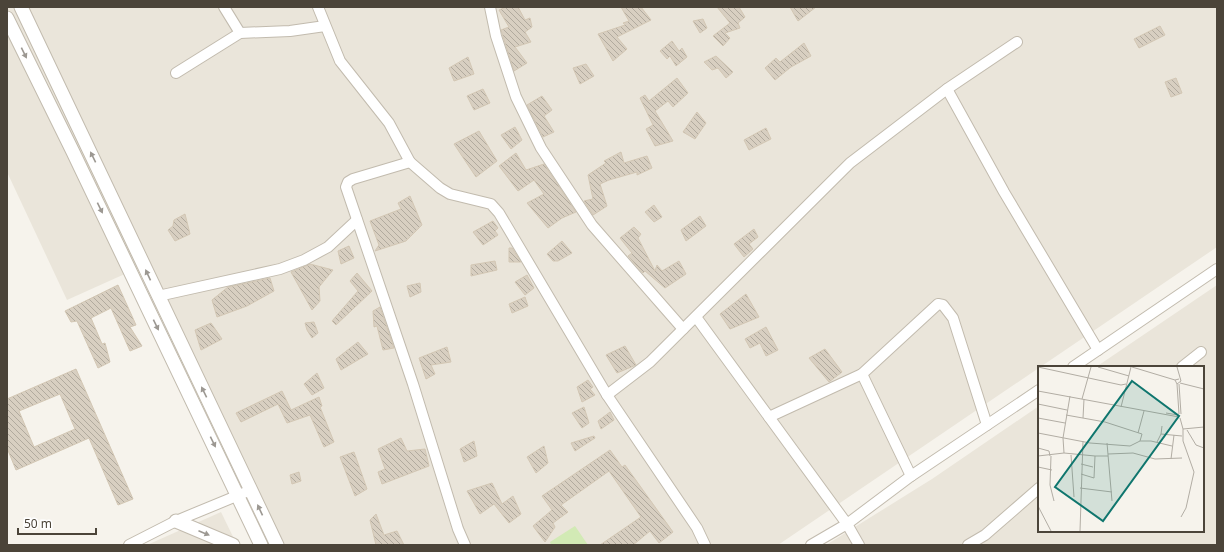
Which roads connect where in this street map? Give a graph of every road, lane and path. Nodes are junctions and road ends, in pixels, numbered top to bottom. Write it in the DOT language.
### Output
graph roads {
  1 [pos="12,7"];
  2 [pos="21,7"];
  3 [pos="224,7"];
  4 [pos="318,7"];
  5 [pos="490,7"];
  6 [pos="7,12"];
  7 [pos="7,18"];
  8 [pos="325,26"];
  9 [pos="240,33"];
  10 [pos="1017,42"];
  11 [pos="176,73"];
  12 [pos="947,89"];
  13 [pos="410,162"];
  14 [pos="357,220"];
  15 [pos="130,235"];
  16 [pos="116,240"];
  17 [pos="1217,269"];
  18 [pos="158,296"];
  19 [pos="696,317"];
  20 [pos="683,329"];
  21 [pos="1098,350"];
  22 [pos="1201,352"];
  23 [pos="1074,366"];
  24 [pos="1183,366"];
  25 [pos="862,374"];
  26 [pos="1038,391"];
  27 [pos="607,395"];
  28 [pos="769,417"];
  29 [pos="987,425"];
  30 [pos="911,476"];
  31 [pos="1038,489"];
  32 [pos="251,490"];
  33 [pos="238,496"];
  34 [pos="176,521"];
  35 [pos="847,524"];
  36 [pos="129,545"];
  37 [pos="233,545"];
  38 [pos="261,545"];
  39 [pos="277,545"];
  40 [pos="465,545"];
  41 [pos="705,545"];
  42 [pos="811,545"];
  43 [pos="859,545"];
  44 [pos="968,545"];
  1 -- 6 [label="street"];
  15 -- 2 [label="street, one-way"];
  3 -- 9 [label="street"];
  4 -- 8 [label="street"];
  5 -- 20 [label="street"];
  7 -- 16 [label="street, one-way"];
  8 -- 9 [label="street"];
  8 -- 13 [label="street"];
  9 -- 11 [label="street"];
  10 -- 12 [label="street"];
  12 -- 19 [label="street"];
  12 -- 21 [label="street"];
  13 -- 14 [label="street"];
  13 -- 27 [label="street"];
  14 -- 18 [label="street"];
  14 -- 40 [label="street"];
  15 -- 16 [label="street"];
  18 -- 15 [label="street, one-way"];
  16 -- 33 [label="street, one-way"];
  17 -- 21 [label="street"];
  32 -- 18 [label="street, one-way"];
  19 -- 20 [label="street"];
  19 -- 28 [label="street"];
  20 -- 27 [label="street"];
  21 -- 23 [label="street"];
  22 -- 24 [label="street"];
  25 -- 28 [label="street"];
  25 -- 29 [label="street"];
  25 -- 30 [label="street"];
  26 -- 29 [label="street"];
  27 -- 41 [label="street"];
  28 -- 35 [label="street"];
  29 -- 30 [label="street"];
  30 -- 35 [label="street"];
  31 -- 44 [label="street"];
  32 -- 33 [label="street"];
  39 -- 32 [label="street, one-way"];
  33 -- 34 [label="street"];
  33 -- 38 [label="street"];
  34 -- 36 [label="street"];
  34 -- 37 [label="street, one-way"];
  35 -- 42 [label="street"];
  35 -- 43 [label="street"];
}
